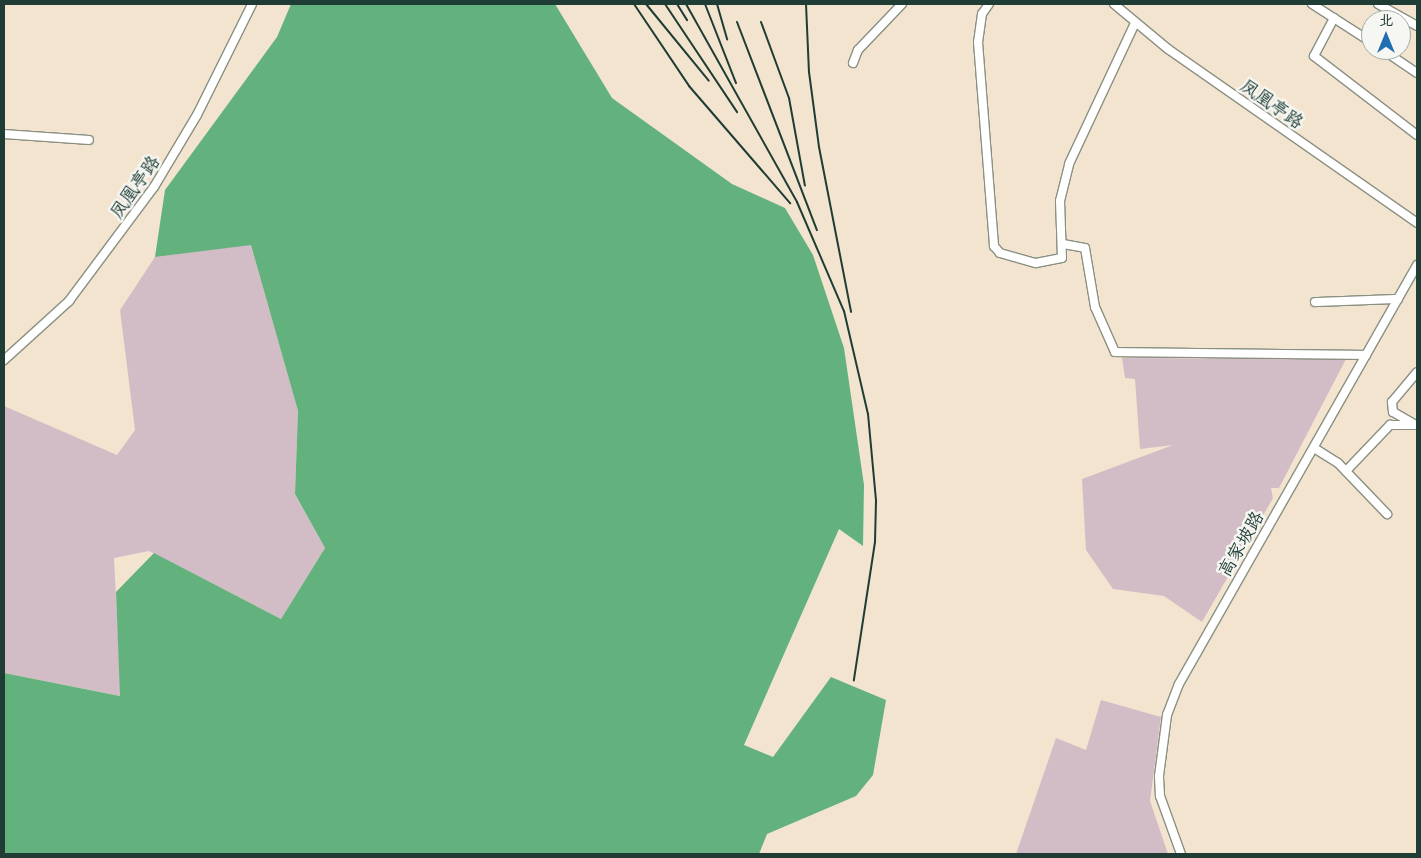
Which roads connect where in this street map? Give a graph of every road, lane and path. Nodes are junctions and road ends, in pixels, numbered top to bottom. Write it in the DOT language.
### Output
graph roads {
  1 [pos="252,4"];
  2 [pos="902,4"];
  3 [pos="989,4"];
  4 [pos="1114,4"];
  5 [pos="1312,4"];
  6 [pos="1378,4"];
  7 [pos="1334,18"];
  8 [pos="1135,23"];
  9 [pos="1417,26"];
  10 [pos="1361,36"];
  11 [pos="1398,60"];
  12 [pos="853,63"];
  13 [pos="1417,73"];
  14 [pos="4,134"];
  15 [pos="1417,135"];
  16 [pos="89,140"];
  17 [pos="1417,224"];
  18 [pos="1063,244"];
  19 [pos="1417,265"];
  20 [pos="1398,299"];
  21 [pos="1315,302"];
  22 [pos="1366,355"];
  23 [pos="4,360"];
  24 [pos="1417,372"];
  25 [pos="1417,424"];
  26 [pos="1314,448"];
  27 [pos="1346,470"];
  28 [pos="1387,514"];
  29 [pos="1181,854"];
  1 -- 23 [label="street, 凤凰亭路"];
  2 -- 12 [label="street"];
  3 -- 18 [label="street"];
  4 -- 8 [label="street, 凤凰亭路"];
  5 -- 7 [label="street"];
  6 -- 9 [label="street"];
  7 -- 10 [label="street"];
  7 -- 15 [label="street"];
  8 -- 17 [label="street, 凤凰亭路"];
  8 -- 18 [label="street"];
  11 -- 13 [label="street"];
  14 -- 16 [label="street"];
  18 -- 22 [label="street"];
  19 -- 20 [label="street, 高家坡路"];
  20 -- 21 [label="street"];
  20 -- 22 [label="street, 高家坡路"];
  22 -- 29 [label="street, 高家坡路"];
  24 -- 25 [label="street"];
  25 -- 27 [label="street"];
  26 -- 27 [label="street"];
  27 -- 28 [label="street"];
}
